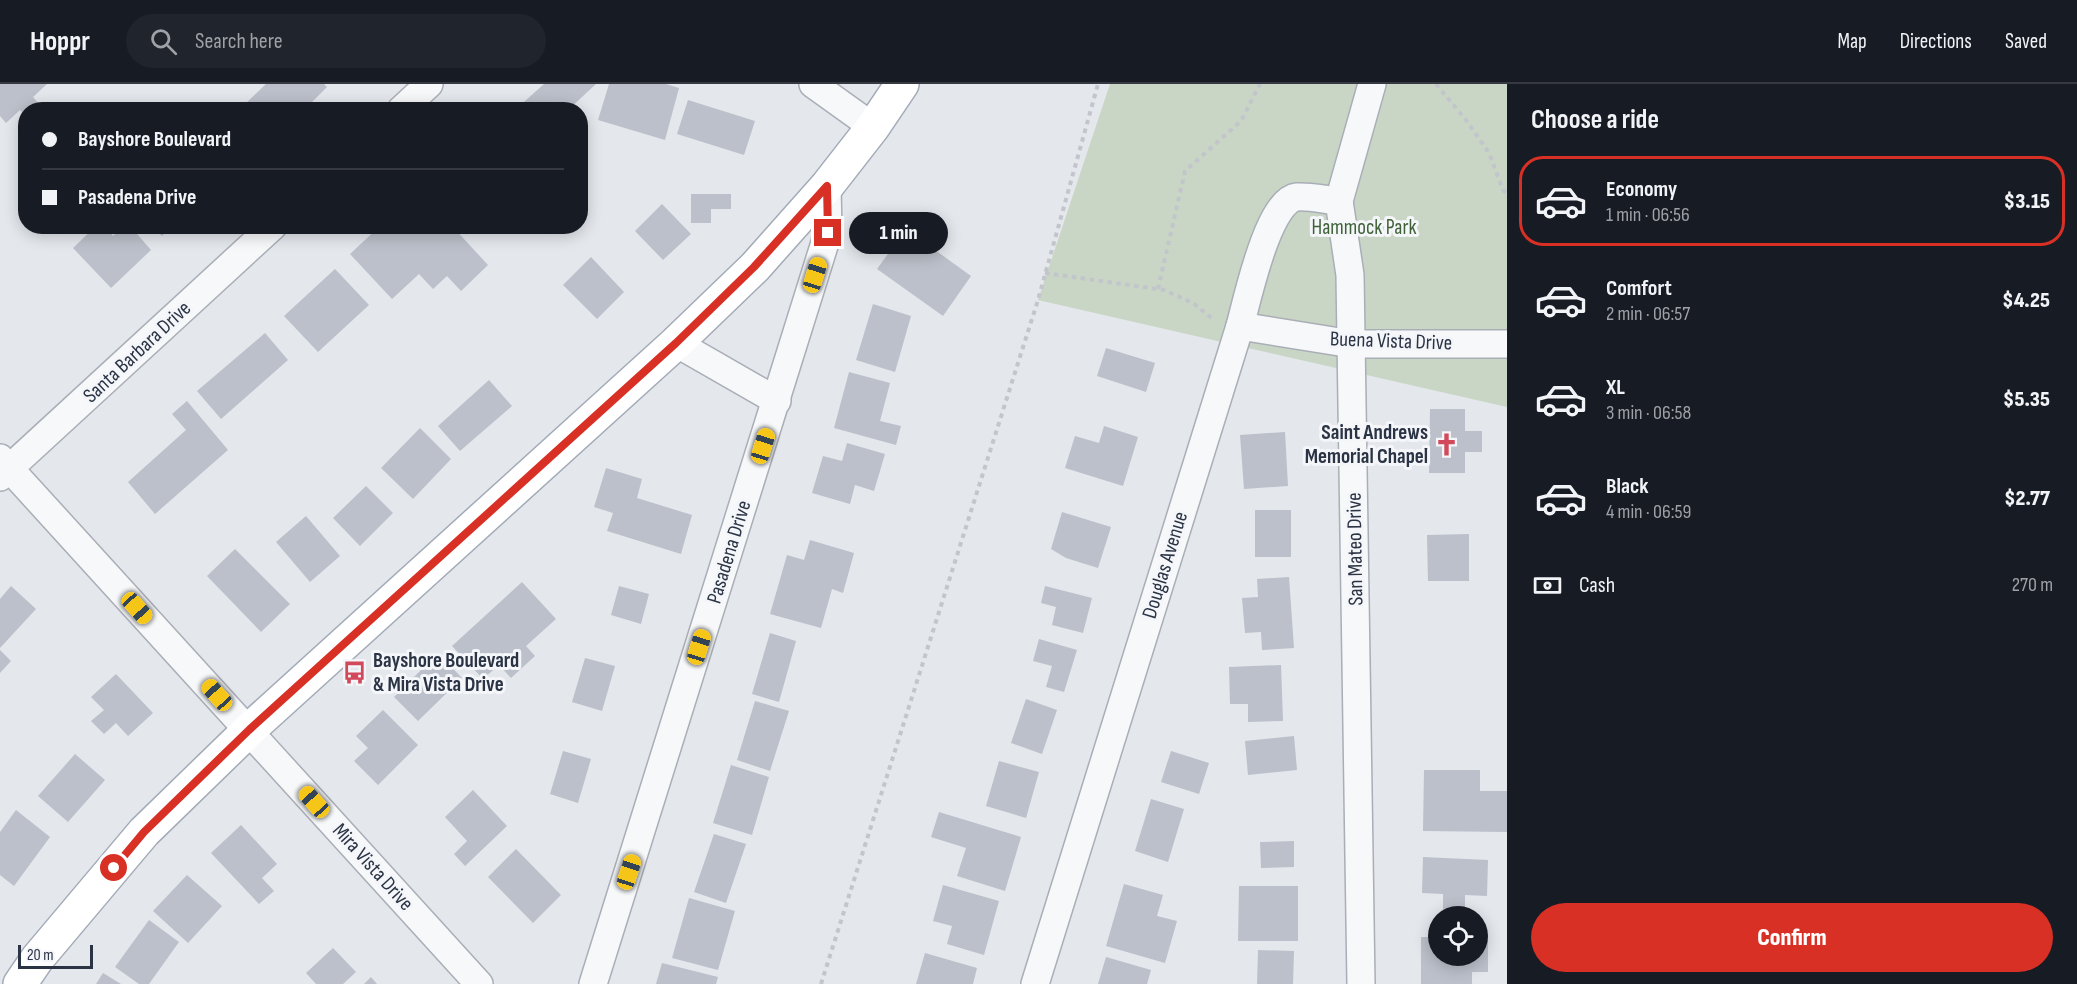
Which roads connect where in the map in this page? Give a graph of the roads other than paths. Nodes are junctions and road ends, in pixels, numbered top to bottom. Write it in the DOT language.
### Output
graph roads {
  1 [pos="429,84"];
  2 [pos="813,84"];
  3 [pos="902,84"];
  4 [pos="1372,84"];
  5 [pos="410,102"];
  6 [pos="873,127"];
  7 [pos="827,186"];
  8 [pos="1339,201"];
  9 [pos="264,234"];
  10 [pos="1240,326"];
  11 [pos="676,343"];
  12 [pos="1352,344"];
  13 [pos="1507,344"];
  14 [pos="777,401"];
  15 [pos="3,468"];
  16 [pos="249,730"];
  17 [pos="20,984"];
  18 [pos="479,984"];
  19 [pos="593,984"];
  20 [pos="1035,984"];
  21 [pos="1361,984"];
  1 -- 5 [label="street"];
  2 -- 6 [label="street"];
  3 -- 6 [label="main road"];
  4 -- 8 [label="street, San Mateo Drive"];
  6 -- 7 [label="main road"];
  7 -- 11 [label="main road"];
  7 -- 14 [label="street, Pasadena Drive"];
  8 -- 10 [label="street, Douglas Avenue"];
  8 -- 12 [label="street, San Mateo Drive"];
  9 -- 15 [label="street, Santa Barbara Drive"];
  10 -- 12 [label="street, Buena Vista Drive"];
  10 -- 20 [label="street, Douglas Avenue"];
  11 -- 14 [label="street"];
  11 -- 16 [label="main road"];
  12 -- 13 [label="street, Buena Vista Drive"];
  12 -- 21 [label="street, San Mateo Drive"];
  14 -- 19 [label="street, Pasadena Drive"];
  15 -- 16 [label="street, Mira Vista Drive"];
  16 -- 17 [label="main road"];
  16 -- 18 [label="street, Mira Vista Drive"];
}
